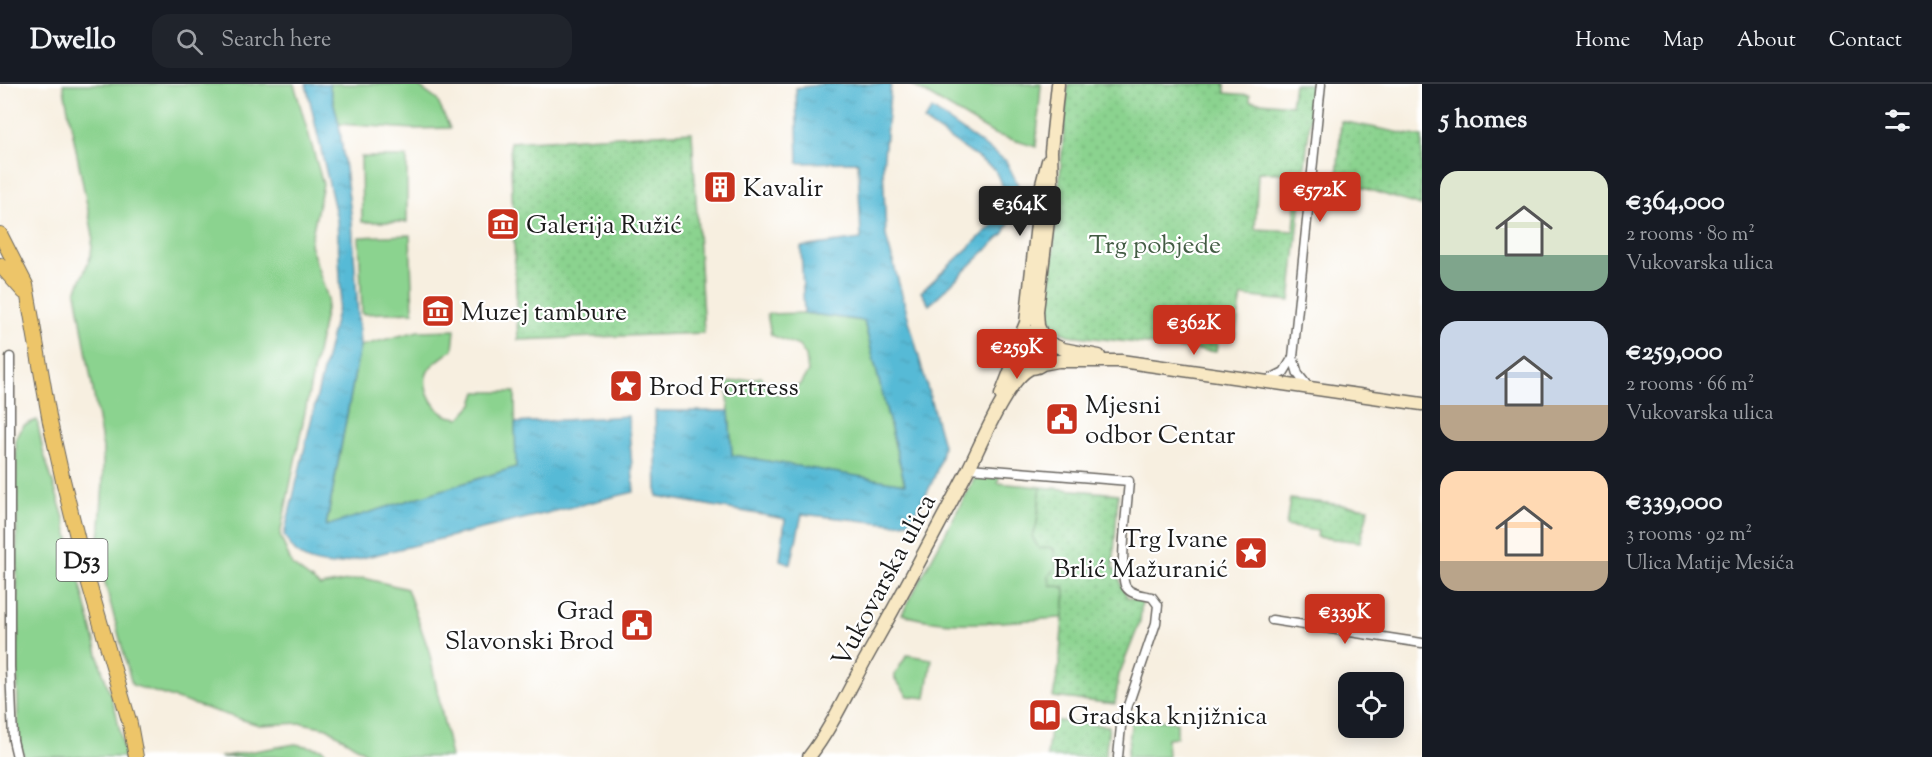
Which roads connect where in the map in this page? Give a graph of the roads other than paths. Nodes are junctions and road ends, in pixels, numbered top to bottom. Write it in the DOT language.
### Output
graph roads {
  1 [pos="1058,84"];
  2 [pos="1321,84"];
  3 [pos="1051,151"];
  4 [pos="0,234"];
  5 [pos="0,265"];
  6 [pos="29,304"];
  7 [pos="1022,335"];
  8 [pos="1045,339"];
  9 [pos="1013,354"];
  10 [pos="10,357"];
  11 [pos="1293,357"];
  12 [pos="1121,361"];
  13 [pos="1037,366"];
  14 [pos="1263,381"];
  15 [pos="1309,388"];
  16 [pos="1422,404"];
  17 [pos="992,421"];
  18 [pos="969,468"];
  19 [pos="1272,620"];
  20 [pos="1422,643"];
  21 [pos="0,667"];
  22 [pos="10,667"];
  23 [pos="17,757"];
  24 [pos="136,757"];
  25 [pos="809,757"];
  26 [pos="1118,757"];
  1 -- 3 [label="main road"];
  2 -- 11 [label="street"];
  3 -- 7 [label="main road"];
  3 -- 8 [label="main road"];
  4 -- 6 [label="main road, D53"];
  5 -- 6 [label="main road, D53"];
  6 -- 24 [label="main road, D53"];
  7 -- 8 [label="main road"];
  7 -- 9 [label="main road"];
  8 -- 12 [label="main road"];
  8 -- 13 [label="main road"];
  9 -- 13 [label="main road"];
  9 -- 17 [label="main road, Vukovarska ulica"];
  10 -- 22 [label="street"];
  11 -- 14 [label="street"];
  11 -- 15 [label="street"];
  12 -- 13 [label="main road"];
  12 -- 14 [label="main road"];
  13 -- 17 [label="main road, Vukovarska ulica"];
  14 -- 15 [label="main road"];
  15 -- 16 [label="main road"];
  17 -- 18 [label="main road, Vukovarska ulica"];
  18 -- 25 [label="main road, Vukovarska ulica"];
  18 -- 26 [label="street"];
  19 -- 20 [label="street"];
  21 -- 22 [label="street"];
  22 -- 23 [label="street"];
}
